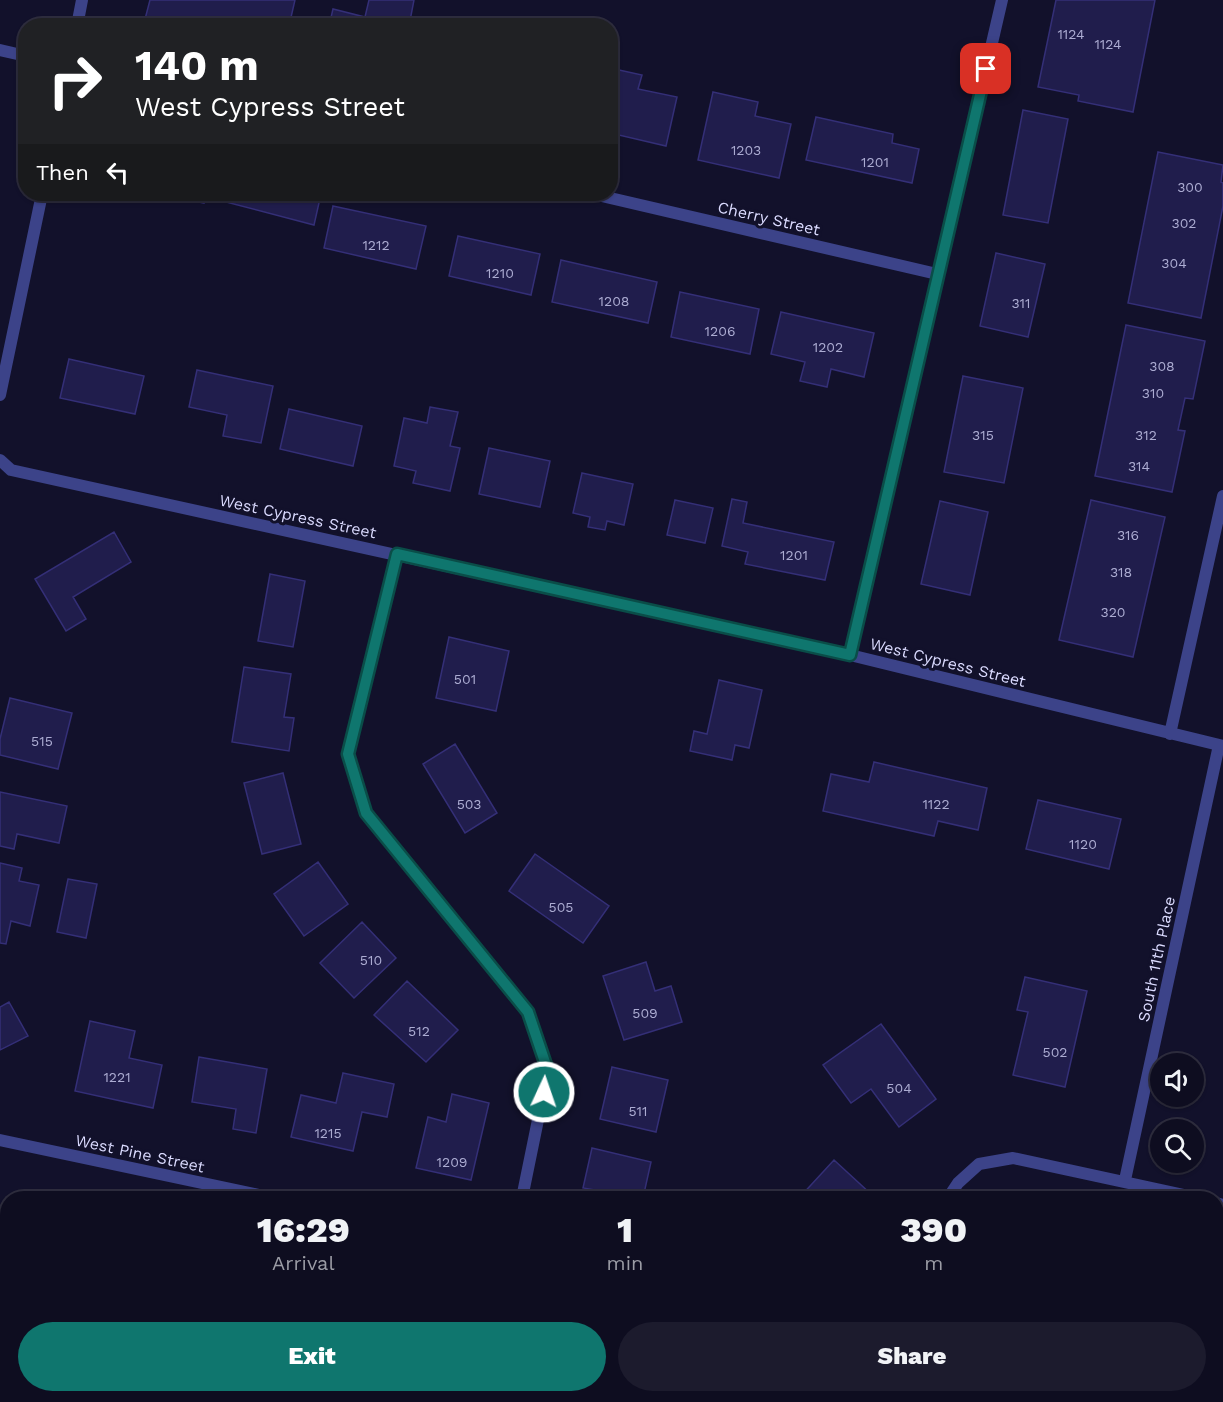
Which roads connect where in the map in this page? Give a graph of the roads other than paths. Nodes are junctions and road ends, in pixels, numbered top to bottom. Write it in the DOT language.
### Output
graph roads {
  1 [pos="82,0"];
  2 [pos="1002,0"];
  3 [pos="79,18"];
  4 [pos="0,50"];
  5 [pos="18,54"];
  6 [pos="618,200"];
  7 [pos="41,201"];
  8 [pos="937,274"];
  9 [pos="0,395"];
  10 [pos="0,460"];
  11 [pos="1223,496"];
  12 [pos="397,554"];
  13 [pos="850,655"];
  14 [pos="1170,734"];
  15 [pos="1221,745"];
  16 [pos="0,1140"];
  17 [pos="1125,1180"];
  18 [pos="240,1191"];
  19 [pos="523,1191"];
  20 [pos="953,1191"];
  21 [pos="1170,1191"];
  1 -- 3 [label="street"];
  2 -- 8 [label="street"];
  4 -- 5 [label="street"];
  6 -- 8 [label="street, Cherry Street"];
  7 -- 9 [label="street"];
  8 -- 13 [label="street"];
  10 -- 12 [label="street, West Cypress Street"];
  11 -- 14 [label="street"];
  12 -- 13 [label="street, West Cypress Street"];
  12 -- 19 [label="street"];
  13 -- 14 [label="street, West Cypress Street"];
  14 -- 15 [label="street, West Cypress Street"];
  15 -- 17 [label="street, South 11th Place"];
  16 -- 18 [label="street, West Pine Street"];
  17 -- 20 [label="street"];
  17 -- 21 [label="street"];
}
